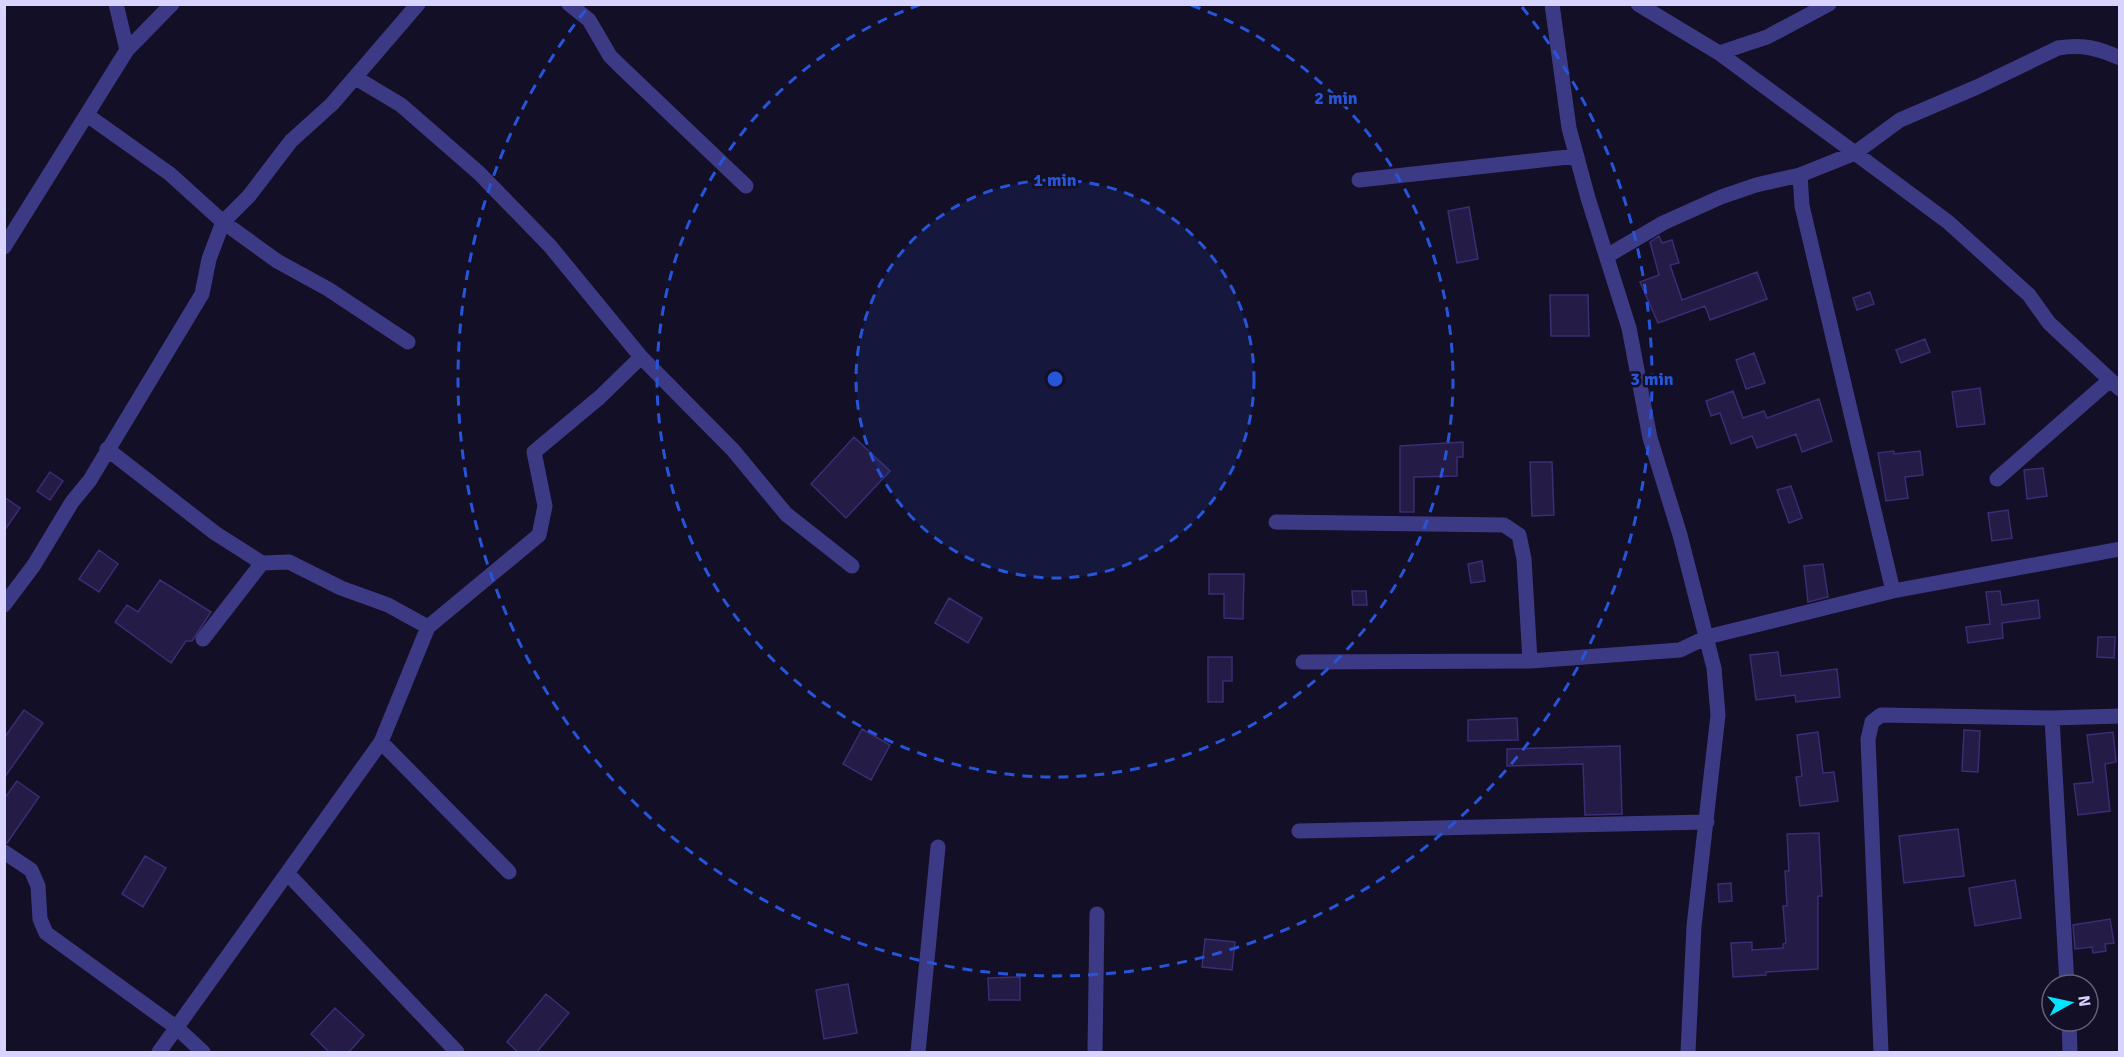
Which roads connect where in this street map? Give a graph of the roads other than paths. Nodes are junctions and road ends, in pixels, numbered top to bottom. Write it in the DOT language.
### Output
graph roads {
  1 [pos="116,4"];
  2 [pos="171,4"];
  3 [pos="418,4"];
  4 [pos="569,4"];
  5 [pos="1552,4"];
  6 [pos="1638,4"];
  7 [pos="1829,4"];
  8 [pos="127,50"];
  9 [pos="1719,53"];
  10 [pos="2120,58"];
  11 [pos="356,78"];
  12 [pos="87,115"];
  13 [pos="1856,153"];
  14 [pos="1577,156"];
  15 [pos="1800,175"];
  16 [pos="1359,180"];
  17 [pos="746,186"];
  18 [pos="223,222"];
  19 [pos="4,247"];
  20 [pos="1607,256"];
  21 [pos="408,342"];
  22 [pos="641,357"];
  23 [pos="2115,385"];
  24 [pos="107,449"];
  25 [pos="1997,479"];
  26 [pos="1276,522"];
  27 [pos="2120,549"];
  28 [pos="262,563"];
  29 [pos="852,566"];
  30 [pos="1893,591"];
  31 [pos="7,596"];
  32 [pos="428,627"];
  33 [pos="1707,638"];
  34 [pos="202,639"];
  35 [pos="1530,661"];
  36 [pos="1303,662"];
  37 [pos="2120,716"];
  38 [pos="2052,718"];
  39 [pos="381,742"];
  40 [pos="1707,822"];
  41 [pos="1299,831"];
  42 [pos="938,847"];
  43 [pos="4,852"];
  44 [pos="509,872"];
  45 [pos="288,874"];
  46 [pos="1097,914"];
  47 [pos="2066,973"];
  48 [pos="177,1028"];
  49 [pos="2069,1033"];
  50 [pos="159,1053"];
  51 [pos="203,1053"];
  52 [pos="458,1053"];
  53 [pos="918,1053"];
  54 [pos="1095,1053"];
  55 [pos="1688,1053"];
  56 [pos="1881,1053"];
  57 [pos="2070,1053"];
  1 -- 8 [label="street"];
  2 -- 8 [label="street"];
  3 -- 11 [label="street"];
  4 -- 17 [label="street"];
  5 -- 14 [label="street"];
  6 -- 9 [label="street"];
  7 -- 9 [label="street"];
  8 -- 12 [label="street"];
  9 -- 13 [label="street"];
  10 -- 13 [label="street"];
  11 -- 18 [label="street"];
  11 -- 22 [label="street"];
  12 -- 18 [label="street"];
  12 -- 19 [label="street"];
  13 -- 15 [label="street"];
  13 -- 23 [label="street"];
  14 -- 16 [label="street"];
  14 -- 20 [label="street"];
  15 -- 20 [label="street"];
  15 -- 30 [label="street"];
  18 -- 21 [label="street"];
  18 -- 24 [label="street"];
  20 -- 33 [label="street"];
  22 -- 29 [label="street"];
  22 -- 32 [label="street"];
  23 -- 25 [label="street"];
  24 -- 28 [label="street"];
  24 -- 31 [label="street"];
  26 -- 35 [label="street"];
  27 -- 30 [label="street"];
  28 -- 32 [label="street"];
  28 -- 34 [label="street"];
  30 -- 33 [label="street"];
  32 -- 39 [label="street"];
  33 -- 35 [label="street"];
  33 -- 40 [label="street"];
  35 -- 36 [label="street"];
  37 -- 38 [label="street"];
  38 -- 47 [label="street"];
  38 -- 56 [label="street"];
  39 -- 44 [label="street"];
  39 -- 45 [label="street"];
  40 -- 41 [label="street"];
  40 -- 55 [label="street"];
  42 -- 53 [label="street"];
  43 -- 48 [label="street"];
  45 -- 48 [label="street"];
  45 -- 52 [label="street"];
  46 -- 54 [label="street"];
  48 -- 50 [label="street"];
  48 -- 51 [label="street"];
  49 -- 57 [label="street"];
}
